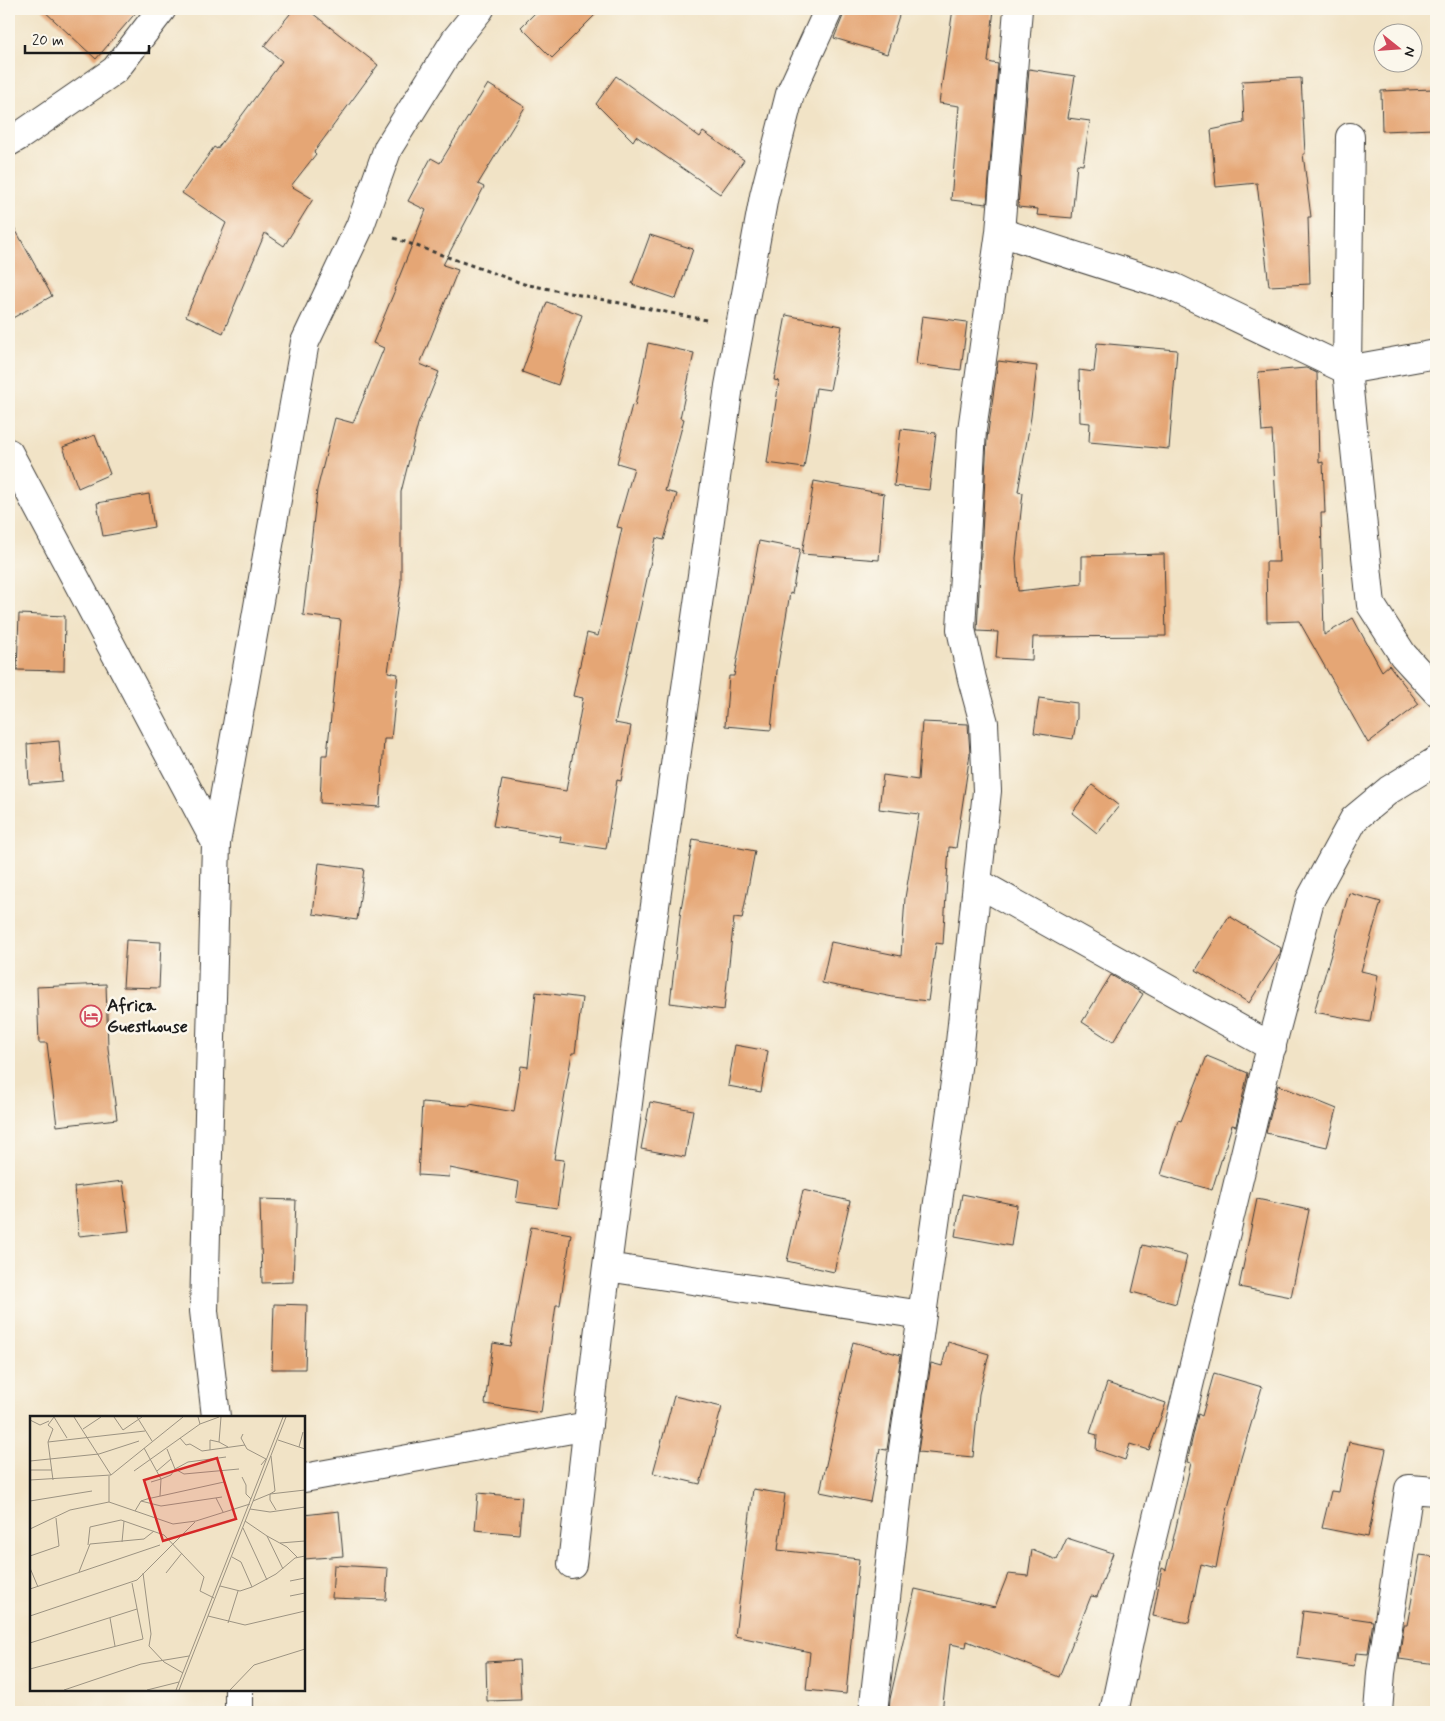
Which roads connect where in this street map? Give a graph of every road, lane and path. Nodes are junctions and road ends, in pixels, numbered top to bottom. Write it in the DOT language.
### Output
graph roads {
  1 [pos="162,9"];
  2 [pos="480,9"];
  3 [pos="829,9"];
  4 [pos="1018,9"];
  5 [pos="1350,137"];
  6 [pos="9,142"];
  7 [pos="360,226"];
  8 [pos="1000,232"];
  9 [pos="739,327"];
  10 [pos="1436,354"];
  11 [pos="1347,370"];
  12 [pos="9,453"];
  13 [pos="1436,691"];
  14 [pos="1436,761"];
  15 [pos="216,843"];
  16 [pos="978,883"];
  17 [pos="1272,1047"];
  18 [pos="607,1267"];
  19 [pos="922,1315"];
  20 [pos="216,1416"];
  21 [pos="588,1426"];
  22 [pos="305,1478"];
  23 [pos="1436,1490"];
  24 [pos="572,1564"];
  25 [pos="239,1691"];
  26 [pos="239,1712"];
  27 [pos="872,1712"];
  28 [pos="1114,1712"];
  29 [pos="1378,1712"];
  1 -- 6 [label="street"];
  2 -- 7 [label="street"];
  3 -- 9 [label="street"];
  4 -- 8 [label="street"];
  5 -- 11 [label="street"];
  7 -- 9 [label="path"];
  7 -- 15 [label="street"];
  8 -- 11 [label="street"];
  8 -- 16 [label="street"];
  9 -- 18 [label="street"];
  10 -- 11 [label="street"];
  11 -- 13 [label="street"];
  12 -- 15 [label="street"];
  14 -- 17 [label="street"];
  15 -- 20 [label="street"];
  16 -- 17 [label="street"];
  16 -- 19 [label="street"];
  17 -- 28 [label="street"];
  18 -- 19 [label="street"];
  18 -- 21 [label="street"];
  19 -- 27 [label="street"];
  21 -- 22 [label="street"];
  21 -- 24 [label="street"];
  23 -- 29 [label="street"];
  25 -- 26 [label="street"];
}
